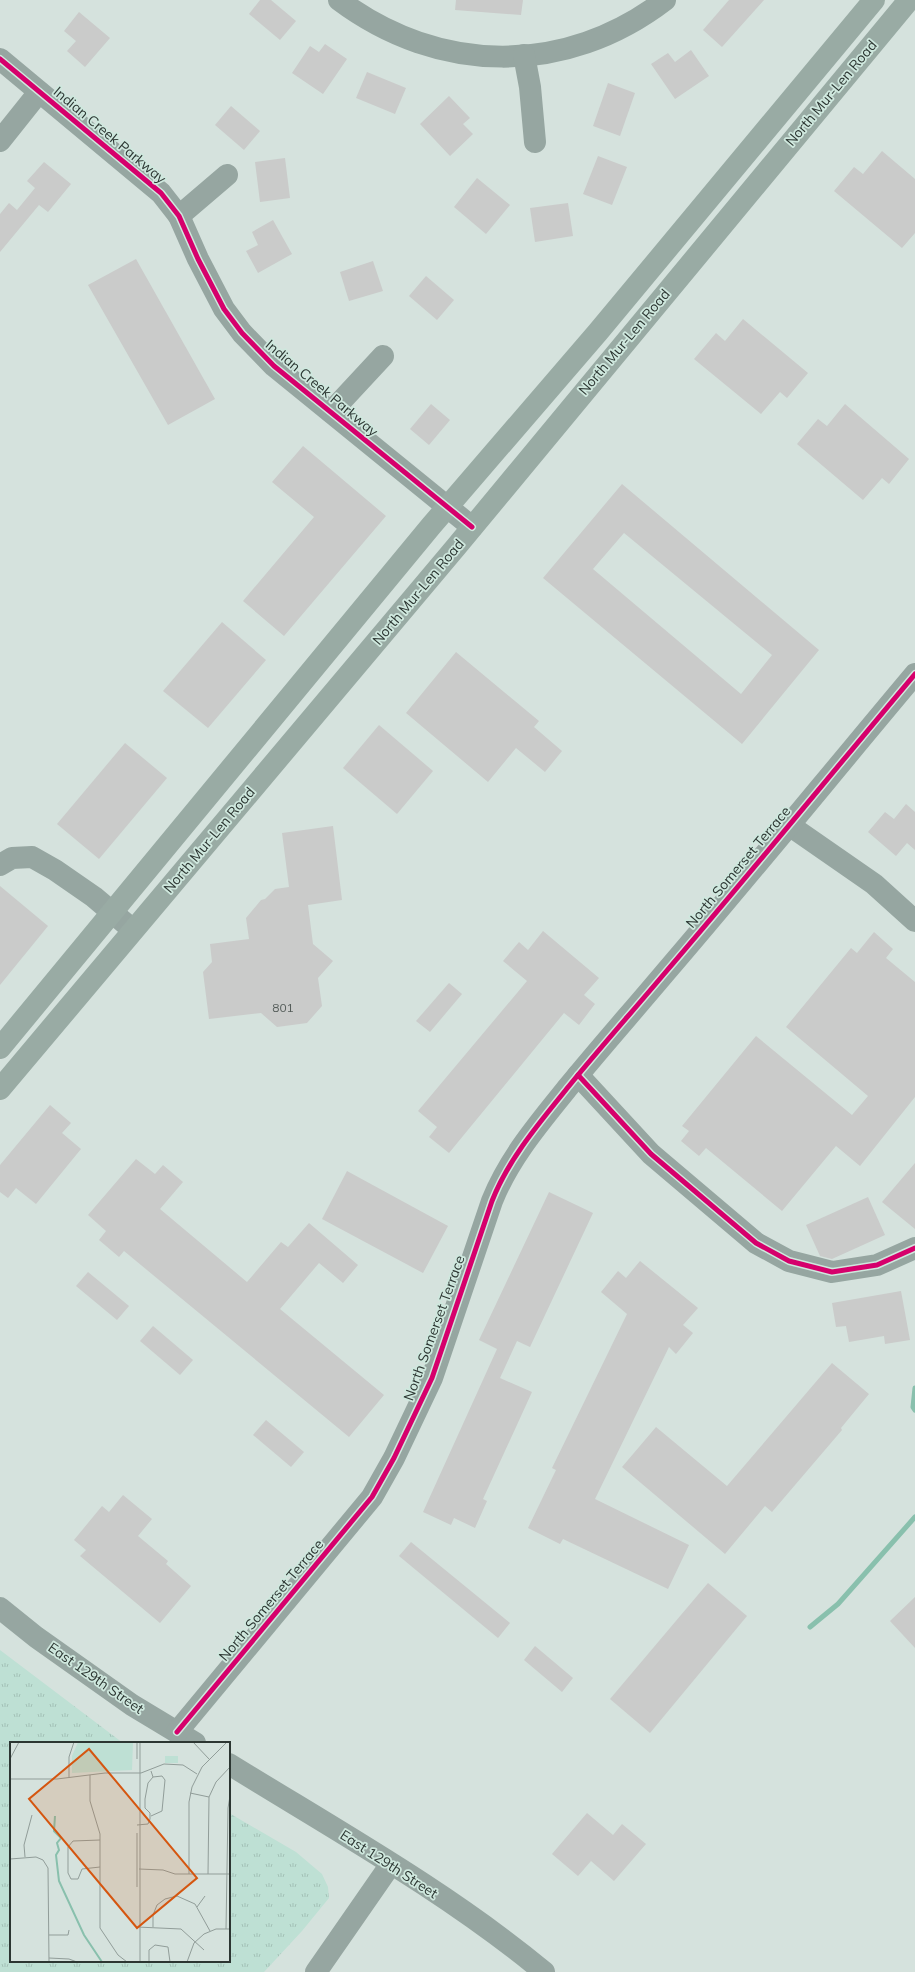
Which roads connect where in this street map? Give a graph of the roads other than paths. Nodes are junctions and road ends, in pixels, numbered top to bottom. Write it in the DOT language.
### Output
graph roads {
  1 [pos="339,0"];
  2 [pos="665,0"];
  3 [pos="874,0"];
  4 [pos="907,1"];
  5 [pos="524,55"];
  6 [pos="0,59"];
  7 [pos="40,92"];
  8 [pos="0,141"];
  9 [pos="534,142"];
  10 [pos="227,174"];
  11 [pos="179,216"];
  12 [pos="383,356"];
  13 [pos="331,412"];
  14 [pos="447,507"];
  15 [pos="472,527"];
  16 [pos="915,674"];
  17 [pos="789,825"];
  18 [pos="0,865"];
  19 [pos="113,912"];
  20 [pos="915,922"];
  21 [pos="133,930"];
  22 [pos="0,1048"];
  23 [pos="578,1075"];
  24 [pos="0,1089"];
  25 [pos="915,1248"];
  26 [pos="0,1608"];
  27 [pos="186,1737"];
  28 [pos="230,1765"];
  29 [pos="391,1864"];
  30 [pos="316,1972"];
  31 [pos="544,1972"];
  1 -- 5 [label="street"];
  2 -- 5 [label="street"];
  3 -- 14 [label="main road, North Mur-Len Road"];
  4 -- 15 [label="main road, North Mur-Len Road"];
  5 -- 9 [label="street"];
  6 -- 7 [label="street, Indian Creek Parkway"];
  7 -- 8 [label="street"];
  7 -- 11 [label="street, Indian Creek Parkway"];
  10 -- 11 [label="street"];
  11 -- 13 [label="street, Indian Creek Parkway"];
  12 -- 13 [label="street, Indian Creek Parkway"];
  13 -- 14 [label="street, Indian Creek Parkway"];
  14 -- 15 [label="street, Indian Creek Parkway"];
  14 -- 19 [label="main road, North Mur-Len Road"];
  15 -- 21 [label="main road, North Mur-Len Road"];
  16 -- 17 [label="street, North Somerset Terrace"];
  17 -- 20 [label="street, North Somerset Terrace"];
  17 -- 23 [label="street, North Somerset Terrace"];
  18 -- 19 [label="street"];
  19 -- 21 [label="street"];
  19 -- 22 [label="main road, North Mur-Len Road"];
  21 -- 24 [label="main road, North Mur-Len Road"];
  23 -- 25 [label="street"];
  23 -- 27 [label="street, North Somerset Terrace"];
  26 -- 27 [label="street, East 129th Street"];
  28 -- 29 [label="street, East 129th Street"];
  29 -- 30 [label="street"];
  29 -- 31 [label="street, East 129th Street"];
}
